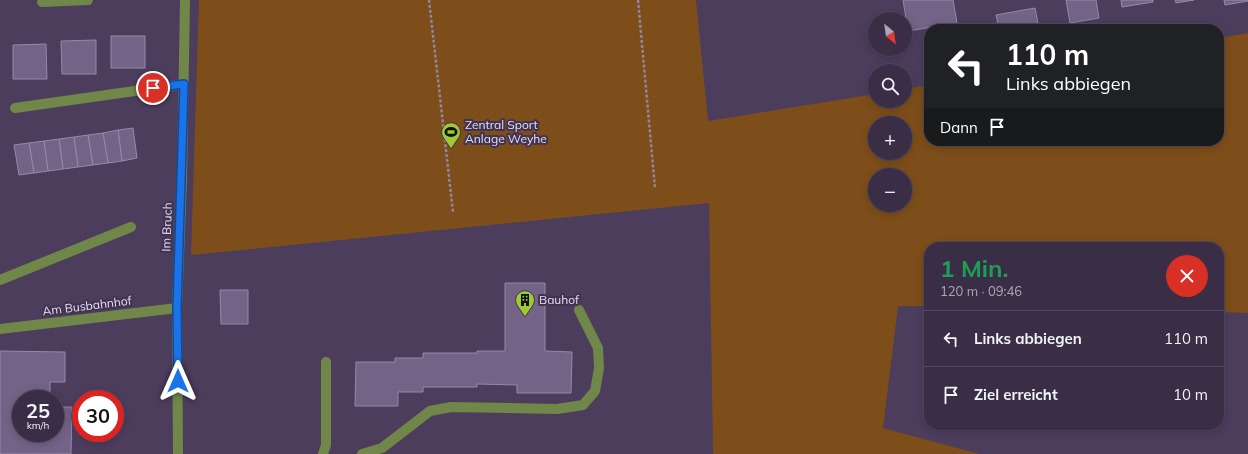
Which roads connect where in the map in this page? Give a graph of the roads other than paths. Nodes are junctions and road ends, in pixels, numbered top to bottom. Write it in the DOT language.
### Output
graph roads {
  1 [pos="88,0"];
  2 [pos="185,0"];
  3 [pos="42,2"];
  4 [pos="184,84"];
  5 [pos="15,108"];
  6 [pos="131,227"];
  7 [pos="0,280"];
  8 [pos="177,308"];
  9 [pos="579,310"];
  10 [pos="0,329"];
  11 [pos="326,362"];
  12 [pos="178,454"];
  13 [pos="323,454"];
  14 [pos="362,454"];
  1 -- 3 [label="street"];
  2 -- 4 [label="street, Im Bruch"];
  4 -- 5 [label="street"];
  4 -- 8 [label="street, Im Bruch"];
  6 -- 7 [label="street"];
  8 -- 10 [label="street, Am Busbahnhof"];
  8 -- 12 [label="street, Im Bruch"];
  9 -- 14 [label="street"];
  11 -- 13 [label="street"];
}
